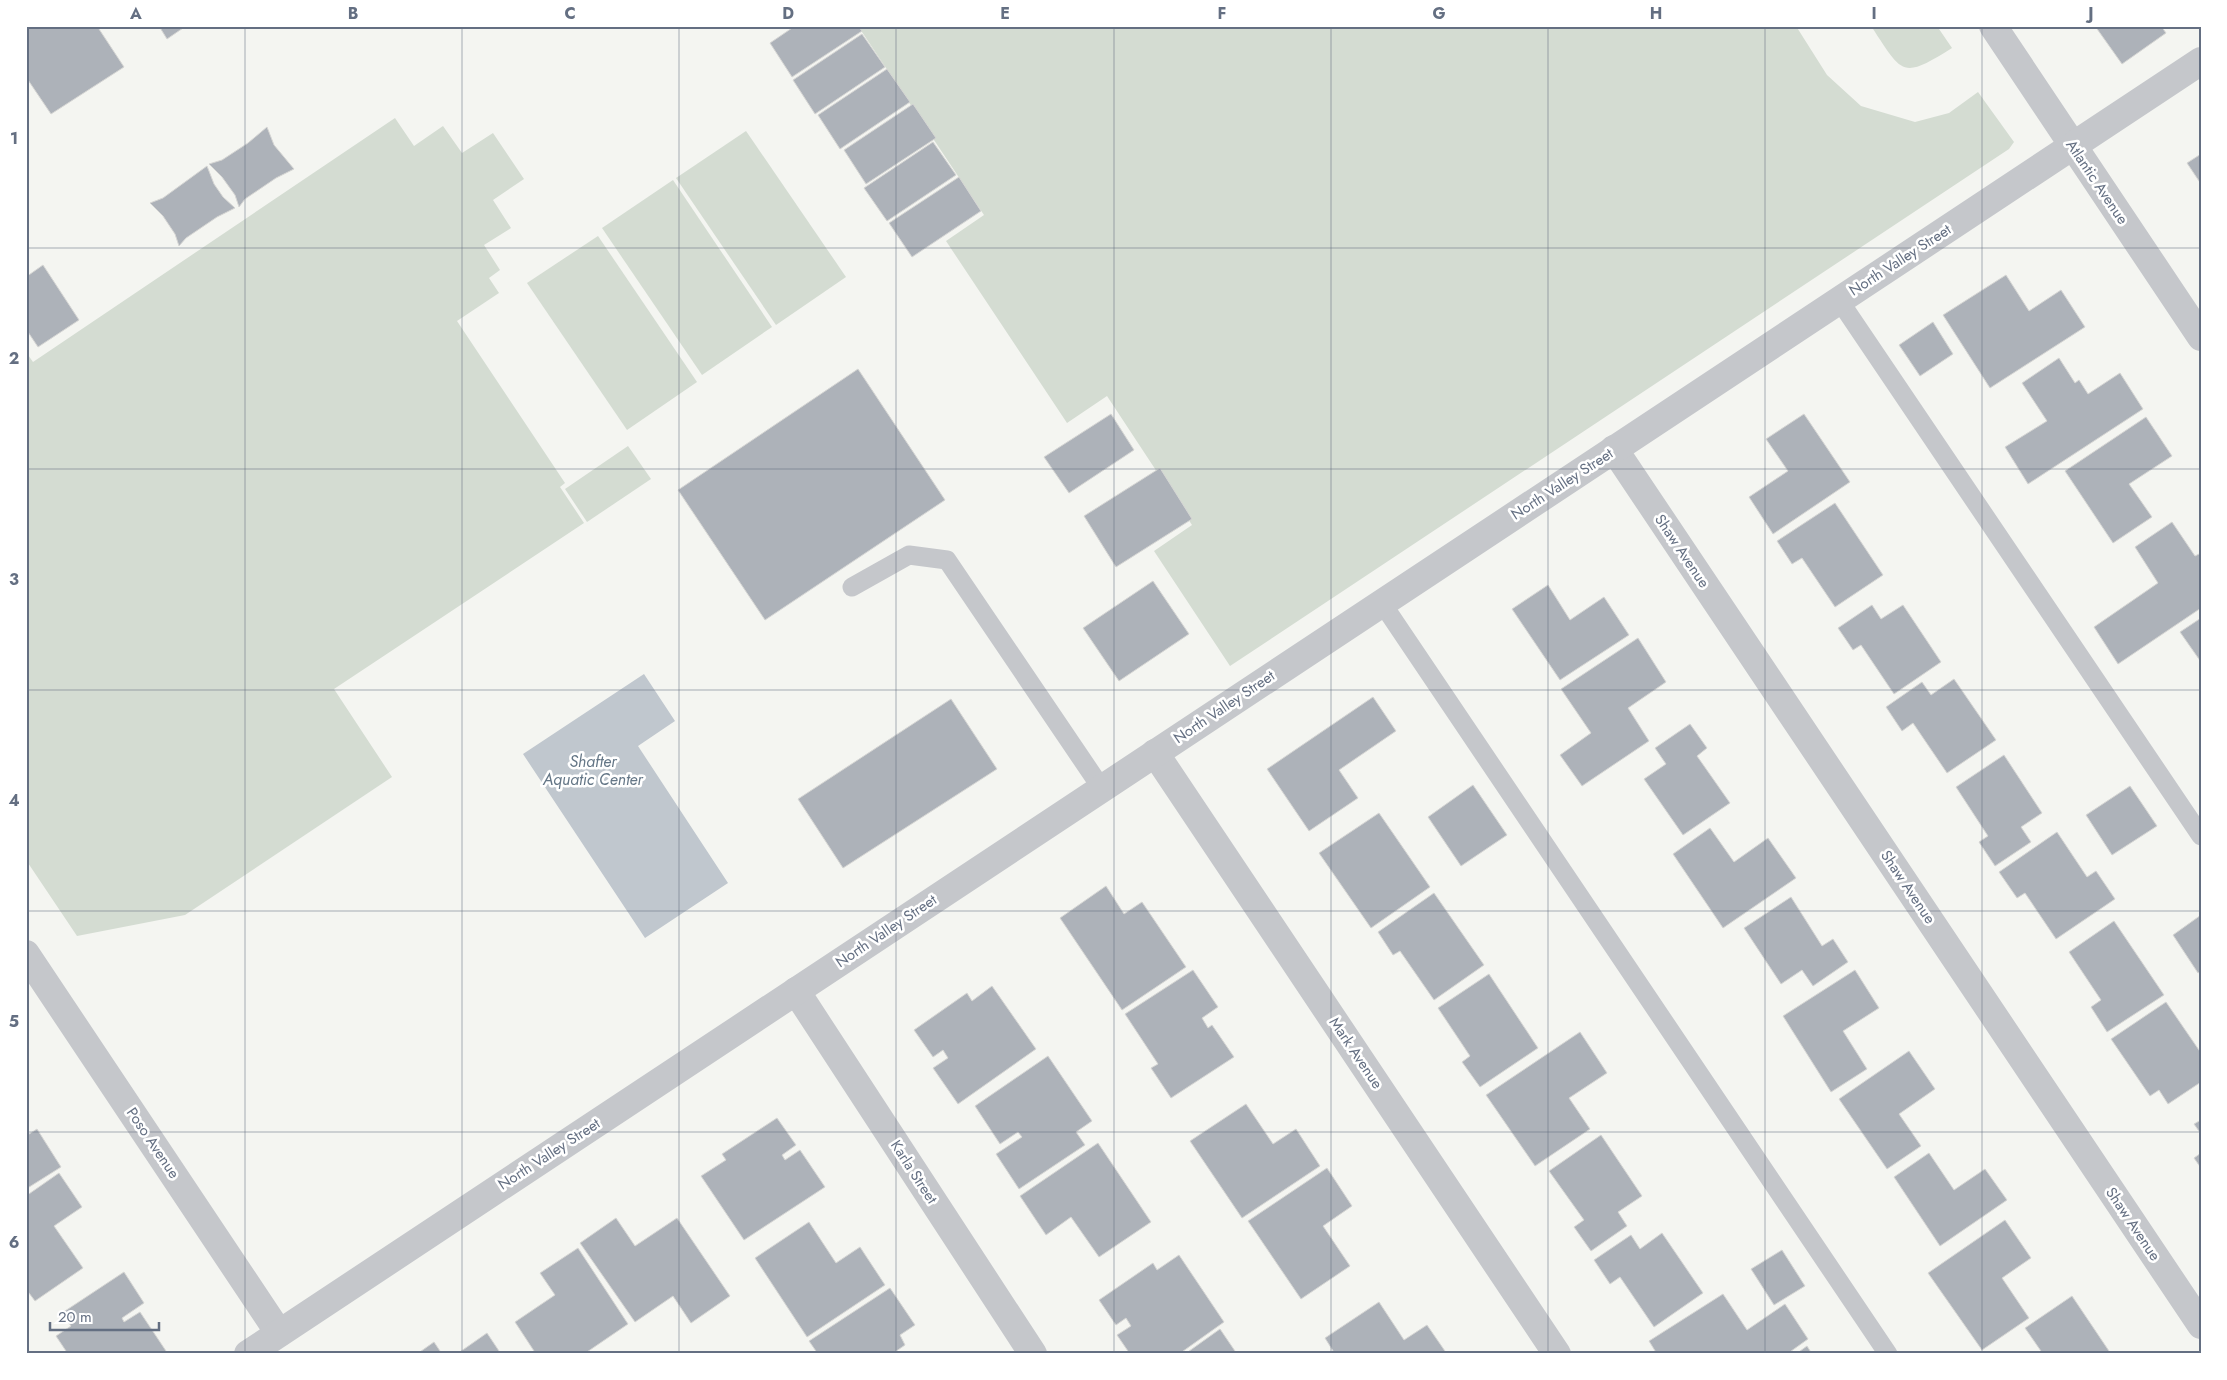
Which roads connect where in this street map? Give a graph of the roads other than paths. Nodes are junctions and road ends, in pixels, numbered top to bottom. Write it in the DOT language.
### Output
graph roads {
  1 [pos="1993,26"];
  2 [pos="2201,61"];
  3 [pos="2073,146"];
  4 [pos="1840,300"];
  5 [pos="2201,338"];
  6 [pos="1614,449"];
  7 [pos="852,587"];
  8 [pos="1382,603"];
  9 [pos="1155,753"];
  10 [pos="1102,788"];
  11 [pos="2201,836"];
  12 [pos="26,954"];
  13 [pos="796,991"];
  14 [pos="2201,1325"];
  15 [pos="279,1333"];
  16 [pos="248,1354"];
  17 [pos="1033,1354"];
  18 [pos="1557,1354"];
  19 [pos="1888,1354"];
  1 -- 3 [label="street, Atlantic Avenue"];
  2 -- 3 [label="street, North Valley Street"];
  3 -- 4 [label="street, North Valley Street"];
  3 -- 5 [label="street, Atlantic Avenue"];
  4 -- 6 [label="street, North Valley Street"];
  4 -- 11 [label="lane"];
  6 -- 8 [label="street, North Valley Street"];
  6 -- 14 [label="street, Shaw Avenue"];
  7 -- 10 [label="lane"];
  8 -- 9 [label="street, North Valley Street"];
  8 -- 19 [label="lane"];
  9 -- 10 [label="street, North Valley Street"];
  9 -- 18 [label="street, Mark Avenue"];
  10 -- 13 [label="street, North Valley Street"];
  12 -- 15 [label="street, Poso Avenue"];
  13 -- 15 [label="street, North Valley Street"];
  13 -- 17 [label="street, Karla Street"];
  15 -- 16 [label="street, North Valley Street"];
}
